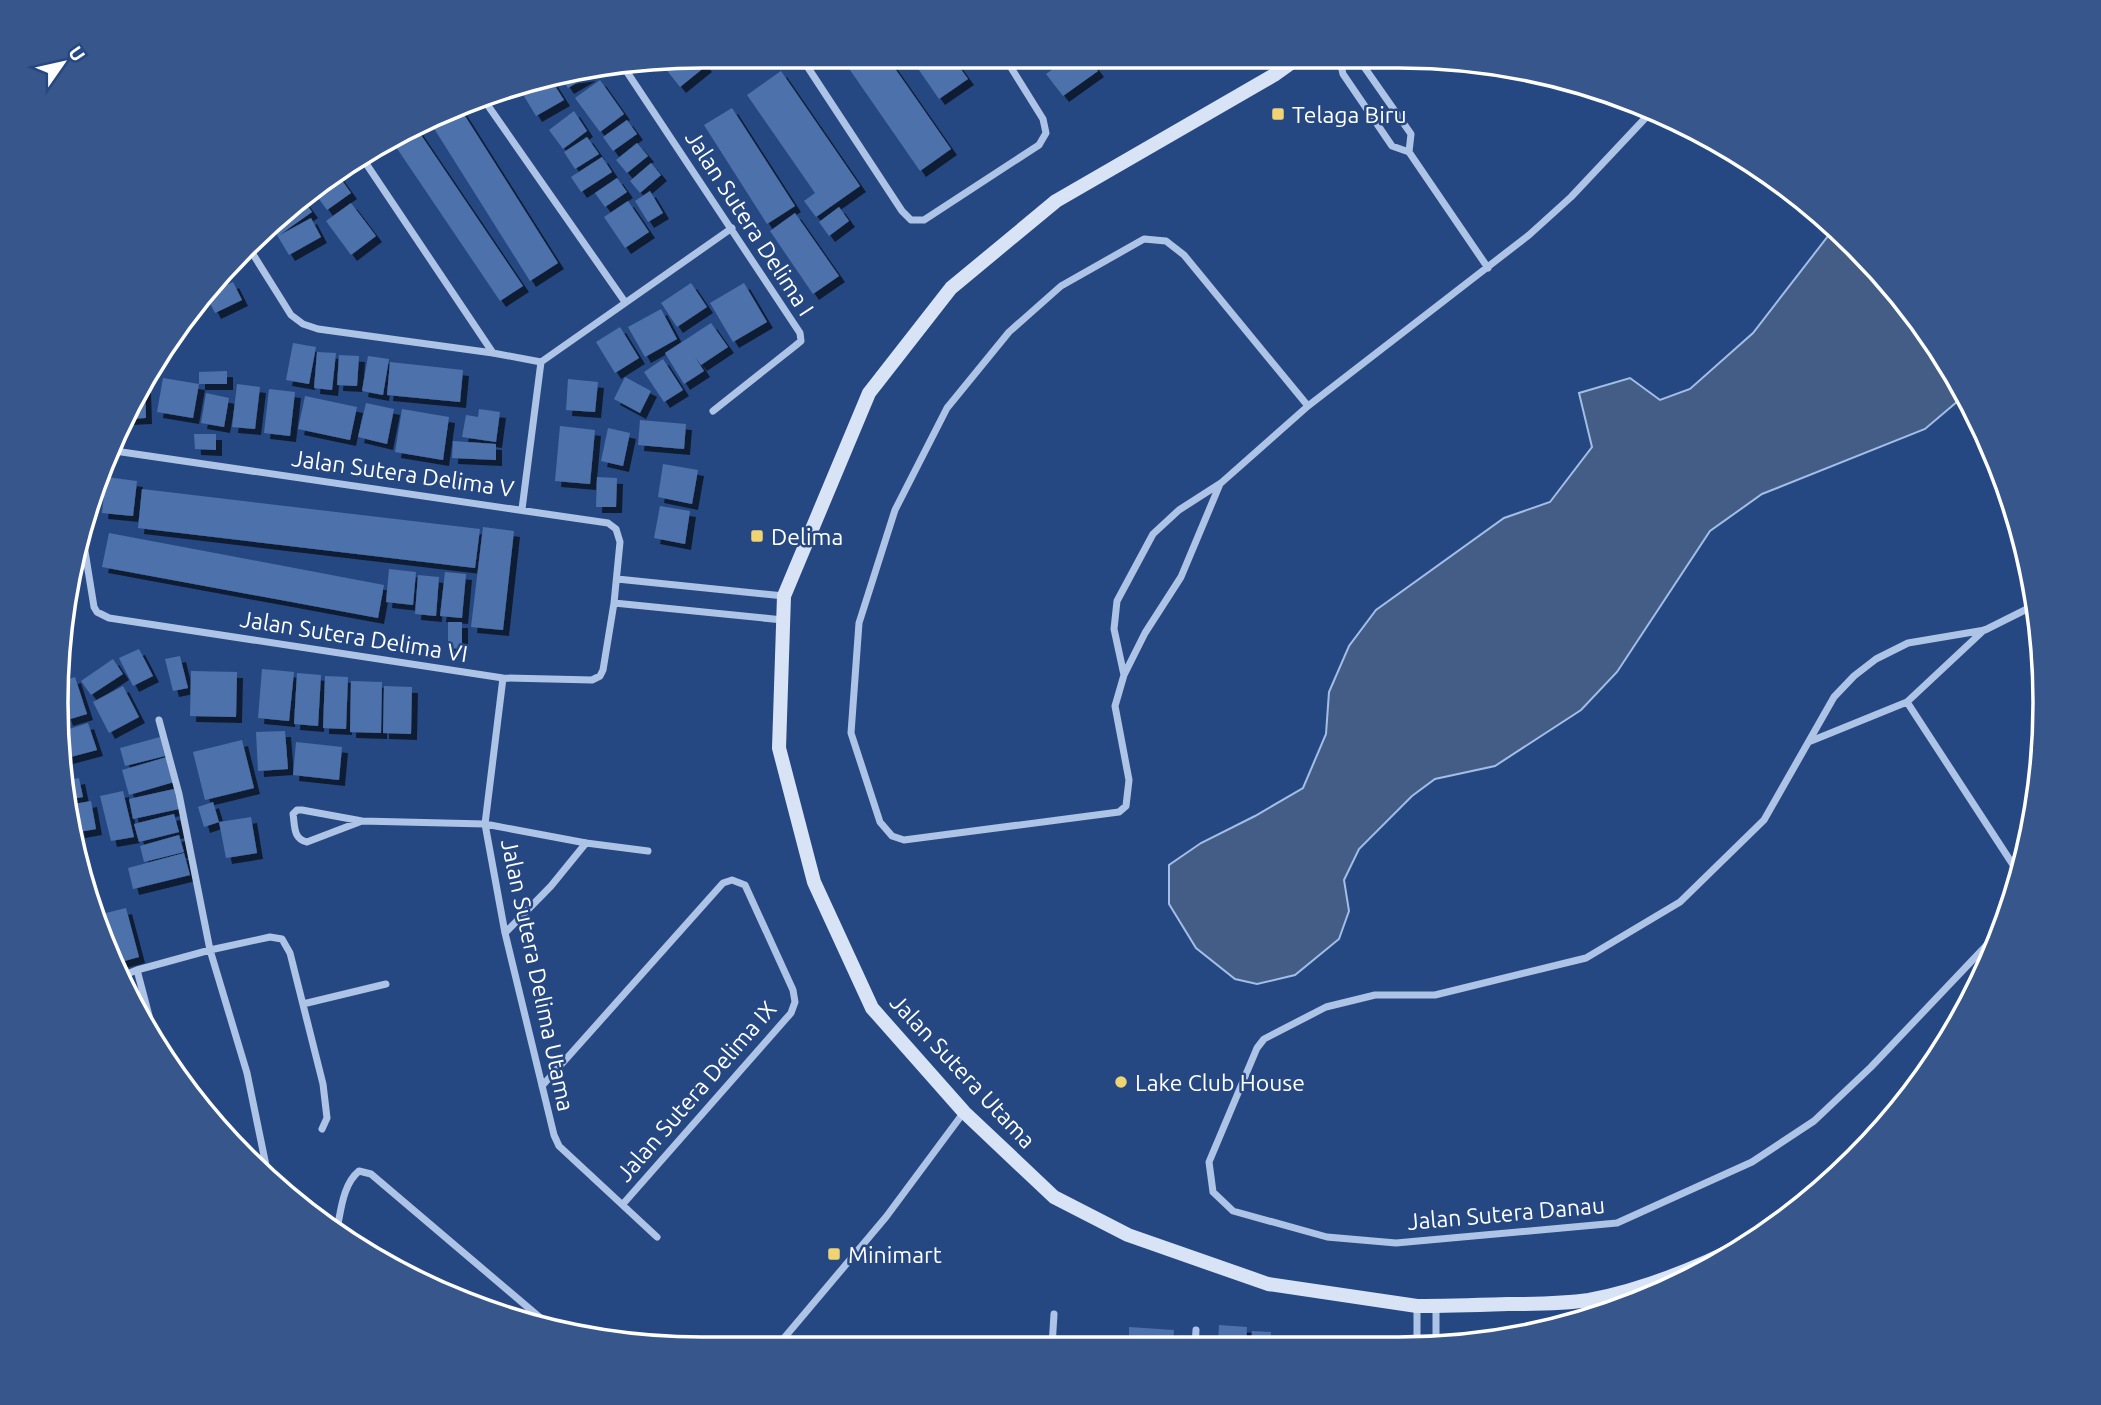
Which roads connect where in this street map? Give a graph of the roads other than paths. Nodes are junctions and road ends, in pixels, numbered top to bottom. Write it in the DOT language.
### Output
graph roads {
  1 [pos="808,68"];
  2 [pos="1011,68"];
  3 [pos="1284,68"];
  4 [pos="1341,68"];
  5 [pos="1365,68"];
  6 [pos="628,73"];
  7 [pos="488,106"];
  8 [pos="1645,119"];
  9 [pos="1409,152"];
  10 [pos="367,165"];
  11 [pos="732,228"];
  12 [pos="253,255"];
  13 [pos="1488,268"];
  14 [pos="625,302"];
  15 [pos="493,353"];
  16 [pos="541,362"];
  17 [pos="1308,406"];
  18 [pos="713,411"];
  19 [pos="121,452"];
  20 [pos="1221,483"];
  21 [pos="522,509"];
  22 [pos="86,556"];
  23 [pos="617,579"];
  24 [pos="784,596"];
  25 [pos="614,603"];
  26 [pos="2026,610"];
  27 [pos="783,620"];
  28 [pos="1985,630"];
  29 [pos="1124,674"];
  30 [pos="503,678"];
  31 [pos="1907,702"];
  32 [pos="159,720"];
  33 [pos="1810,741"];
  34 [pos="362,821"];
  35 [pos="485,824"];
  36 [pos="586,842"];
  37 [pos="648,851"];
  38 [pos="2012,863"];
  39 [pos="505,933"];
  40 [pos="210,950"];
  41 [pos="1981,951"];
  42 [pos="137,970"];
  43 [pos="130,973"];
  44 [pos="387,984"];
  45 [pos="303,1004"];
  46 [pos="147,1009"];
  47 [pos="542,1086"];
  48 [pos="964,1112"];
  49 [pos="322,1129"];
  50 [pos="265,1161"];
  51 [pos="624,1204"];
  52 [pos="339,1222"];
  53 [pos="657,1237"];
  54 [pos="1656,1281"];
  55 [pos="1418,1306"];
  56 [pos="1436,1306"];
  57 [pos="536,1314"];
  58 [pos="1054,1314"];
  59 [pos="1196,1330"];
  60 [pos="1436,1335"];
  61 [pos="1417,1336"];
  62 [pos="785,1337"];
  63 [pos="1053,1337"];
  64 [pos="1196,1337"];
  1 -- 2 [label="street"];
  3 -- 24 [label="street, Jalan Sutera Utama"];
  4 -- 9 [label="street"];
  5 -- 9 [label="street"];
  6 -- 11 [label="street, Jalan Sutera Delima I"];
  7 -- 14 [label="street"];
  8 -- 13 [label="street"];
  9 -- 13 [label="street"];
  10 -- 15 [label="street"];
  11 -- 14 [label="street"];
  11 -- 18 [label="street, Jalan Sutera Delima I"];
  12 -- 15 [label="street"];
  13 -- 17 [label="street"];
  14 -- 16 [label="street"];
  15 -- 16 [label="street"];
  16 -- 21 [label="street"];
  17 -- 20 [label="street"];
  17 -- 29 [label="street"];
  19 -- 21 [label="street, Jalan Sutera Delima V"];
  20 -- 29 [label="street"];
  20 -- 29 [label="street"];
  21 -- 23 [label="street, Jalan Sutera Delima V"];
  22 -- 30 [label="street, Jalan Sutera Delima VI"];
  23 -- 24 [label="street"];
  23 -- 25 [label="street, Jalan Sutera Delima V"];
  24 -- 27 [label="street, Jalan Sutera Utama"];
  25 -- 27 [label="street"];
  25 -- 30 [label="street, Jalan Sutera Delima VI"];
  26 -- 28 [label="street"];
  27 -- 48 [label="street, Jalan Sutera Utama"];
  28 -- 31 [label="street"];
  28 -- 33 [label="street"];
  30 -- 35 [label="street, Jalan Sutera Delima Utama"];
  31 -- 33 [label="street"];
  31 -- 38 [label="street"];
  32 -- 40 [label="street"];
  33 -- 41 [label="street, Jalan Sutera Danau"];
  34 -- 34 [label="street"];
  34 -- 35 [label="street"];
  35 -- 36 [label="street"];
  35 -- 39 [label="street, Jalan Sutera Delima Utama"];
  36 -- 37 [label="street"];
  36 -- 39 [label="street"];
  39 -- 47 [label="street, Jalan Sutera Delima Utama"];
  40 -- 42 [label="street"];
  40 -- 45 [label="street"];
  40 -- 50 [label="street"];
  42 -- 43 [label="street"];
  42 -- 46 [label="street"];
  44 -- 45 [label="street"];
  45 -- 49 [label="street"];
  47 -- 51 [label="street, Jalan Sutera Delima Utama"];
  47 -- 51 [label="street, Jalan Sutera Delima IX"];
  48 -- 55 [label="street, Jalan Sutera Utama"];
  48 -- 62 [label="street"];
  51 -- 53 [label="street, Jalan Sutera Delima Utama"];
  52 -- 57 [label="street"];
  54 -- 56 [label="street, Jalan Sutera Utama"];
  55 -- 56 [label="street, Jalan Sutera Utama"];
  55 -- 61 [label="street"];
  56 -- 60 [label="street"];
  58 -- 63 [label="street"];
  59 -- 64 [label="street"];
}
